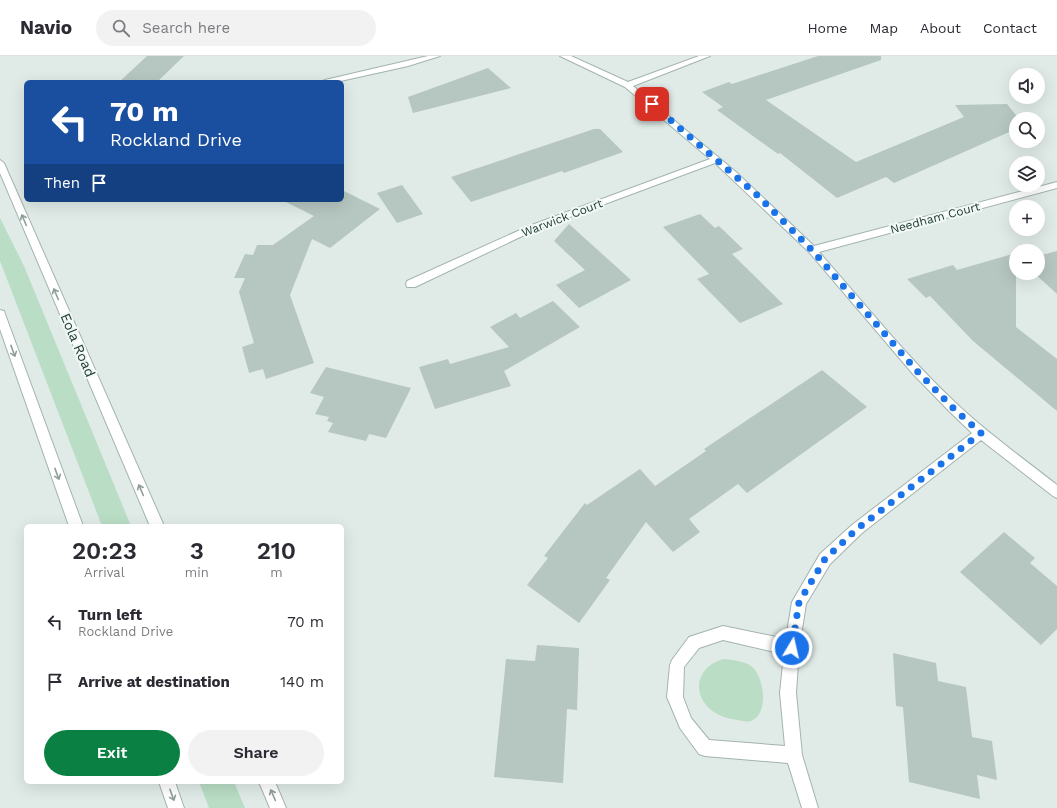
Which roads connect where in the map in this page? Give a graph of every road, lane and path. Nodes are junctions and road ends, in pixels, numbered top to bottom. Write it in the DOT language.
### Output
graph roads {
  1 [pos="436,56"];
  2 [pos="564,56"];
  3 [pos="706,56"];
  4 [pos="334,80"];
  5 [pos="628,85"];
  6 [pos="716,160"];
  7 [pos="0,163"];
  8 [pos="1057,185"];
  9 [pos="812,250"];
  10 [pos="411,284"];
  11 [pos="0,314"];
  12 [pos="981,433"];
  13 [pos="1057,492"];
  14 [pos="75,524"];
  15 [pos="156,524"];
  16 [pos="792,648"];
  17 [pos="794,756"];
  18 [pos="168,784"];
  19 [pos="268,784"];
  20 [pos="176,808"];
  21 [pos="278,808"];
  22 [pos="810,808"];
  1 -- 4 [label="street"];
  2 -- 5 [label="street"];
  3 -- 5 [label="street"];
  5 -- 6 [label="street"];
  6 -- 9 [label="street"];
  6 -- 10 [label="street, Warwick Court"];
  15 -- 7 [label="street, Eola Road, one-way"];
  8 -- 9 [label="street, Needham Court"];
  9 -- 12 [label="street"];
  11 -- 14 [label="street, one-way"];
  12 -- 13 [label="street"];
  12 -- 16 [label="street"];
  16 -- 17 [label="street"];
  16 -- 17 [label="street"];
  17 -- 22 [label="street"];
  18 -- 20 [label="street, one-way"];
  21 -- 19 [label="street, one-way"];
}
